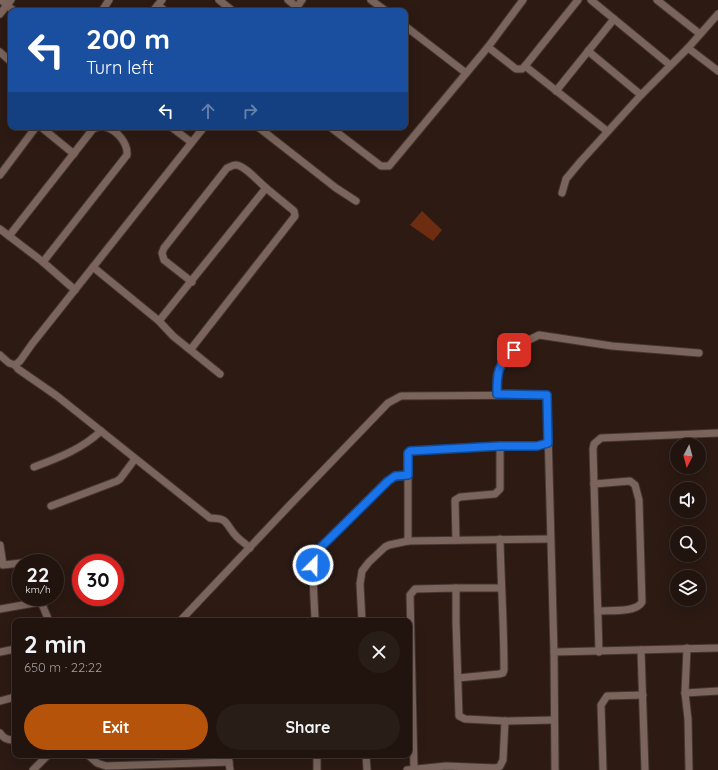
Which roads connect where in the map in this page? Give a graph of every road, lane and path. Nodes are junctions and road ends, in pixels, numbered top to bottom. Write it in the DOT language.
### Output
graph roads {
  1 [pos="1,0"];
  2 [pos="219,0"];
  3 [pos="288,0"];
  4 [pos="302,0"];
  5 [pos="371,0"];
  6 [pos="523,0"];
  7 [pos="578,0"];
  8 [pos="591,0"];
  9 [pos="657,0"];
  10 [pos="9,2"];
  11 [pos="229,8"];
  12 [pos="294,8"];
  13 [pos="296,8"];
  14 [pos="382,8"];
  15 [pos="0,14"];
  16 [pos="718,14"];
  17 [pos="614,19"];
  18 [pos="408,28"];
  19 [pos="700,34"];
  20 [pos="488,47"];
  21 [pos="688,48"];
  22 [pos="588,51"];
  23 [pos="0,52"];
  24 [pos="8,59"];
  25 [pos="670,65"];
  26 [pos="525,66"];
  27 [pos="718,71"];
  28 [pos="466,73"];
  29 [pos="556,91"];
  30 [pos="641,95"];
  31 [pos="34,130"];
  32 [pos="45,130"];
  33 [pos="92,130"];
  34 [pos="110,130"];
  35 [pos="176,130"];
  36 [pos="201,130"];
  37 [pos="263,130"];
  38 [pos="334,130"];
  39 [pos="607,132"];
  40 [pos="191,142"];
  41 [pos="74,154"];
  42 [pos="0,175"];
  43 [pos="266,188"];
  44 [pos="562,193"];
  45 [pos="356,201"];
  46 [pos="0,229"];
  47 [pos="9,236"];
  48 [pos="43,262"];
  49 [pos="93,267"];
  50 [pos="192,282"];
  51 [pos="75,290"];
  52 [pos="160,321"];
  53 [pos="191,349"];
  54 [pos="699,353"];
  55 [pos="0,355"];
  56 [pos="15,364"];
  57 [pos="220,374"];
  58 [pos="497,394"];
  59 [pos="101,431"];
  60 [pos="718,434"];
  61 [pos="548,443"];
  62 [pos="500,446"];
  63 [pos="135,459"];
  64 [pos="34,467"];
  65 [pos="408,475"];
  66 [pos="594,484"];
  67 [pos="51,506"];
  68 [pos="500,539"];
  69 [pos="550,539"];
  70 [pos="456,540"];
  71 [pos="408,541"];
  72 [pos="0,546"];
  73 [pos="250,548"];
  74 [pos="12,564"];
  75 [pos="2,565"];
  76 [pos="456,588"];
  77 [pos="501,588"];
  78 [pos="12,606"];
  79 [pos="42,606"];
  80 [pos="0,609"];
  81 [pos="598,611"];
  82 [pos="48,618"];
  83 [pos="183,618"];
  84 [pos="315,618"];
  85 [pos="362,618"];
  86 [pos="410,618"];
  87 [pos="686,648"];
  88 [pos="718,648"];
  89 [pos="12,650"];
  90 [pos="641,650"];
  91 [pos="0,652"];
  92 [pos="554,652"];
  93 [pos="599,652"];
  94 [pos="458,678"];
  95 [pos="718,692"];
  96 [pos="685,693"];
  97 [pos="643,695"];
  98 [pos="12,698"];
  99 [pos="0,701"];
  100 [pos="554,720"];
  101 [pos="505,721"];
  102 [pos="0,733"];
  103 [pos="12,740"];
  104 [pos="45,758"];
  105 [pos="91,758"];
  106 [pos="228,758"];
  107 [pos="317,758"];
  108 [pos="366,758"];
  109 [pos="411,758"];
  110 [pos="154,767"];
  111 [pos="411,769"];
  112 [pos="33,770"];
  113 [pos="230,770"];
  114 [pos="317,770"];
  115 [pos="367,770"];
  116 [pos="555,770"];
  117 [pos="603,770"];
  118 [pos="645,770"];
  119 [pos="688,770"];
  1 -- 10 [label="street"];
  2 -- 11 [label="street"];
  3 -- 12 [label="street"];
  4 -- 13 [label="street"];
  5 -- 14 [label="street"];
  6 -- 20 [label="street"];
  7 -- 26 [label="street"];
  8 -- 17 [label="street"];
  9 -- 19 [label="street"];
  10 -- 15 [label="street"];
  16 -- 19 [label="street"];
  17 -- 22 [label="street"];
  17 -- 25 [label="street"];
  18 -- 28 [label="street"];
  19 -- 21 [label="street"];
  20 -- 26 [label="street"];
  20 -- 28 [label="street"];
  21 -- 25 [label="street"];
  21 -- 27 [label="street"];
  22 -- 29 [label="street"];
  22 -- 30 [label="street"];
  23 -- 24 [label="street"];
  25 -- 30 [label="street"];
  26 -- 29 [label="street"];
  28 -- 38 [label="street"];
  29 -- 39 [label="street"];
  30 -- 39 [label="street"];
  31 -- 42 [label="street"];
  32 -- 41 [label="street"];
  33 -- 41 [label="street"];
  34 -- 48 [label="street"];
  35 -- 40 [label="street"];
  36 -- 40 [label="street"];
  37 -- 45 [label="street"];
  39 -- 44 [label="street"];
  40 -- 49 [label="street"];
  41 -- 47 [label="street"];
  43 -- 50 [label="street"];
  43 -- 50 [label="street"];
  43 -- 53 [label="street"];
  46 -- 47 [label="street"];
  47 -- 48 [label="street"];
  48 -- 51 [label="street"];
  49 -- 51 [label="street"];
  49 -- 52 [label="street"];
  50 -- 52 [label="street"];
  51 -- 56 [label="street"];
  52 -- 53 [label="street"];
  53 -- 57 [label="street"];
  54 -- 58 [label="street"];
  55 -- 56 [label="street"];
  56 -- 59 [label="street"];
  58 -- 61 [label="street"];
  58 -- 73 [label="street"];
  59 -- 63 [label="street"];
  59 -- 64 [label="street"];
  60 -- 66 [label="street"];
  61 -- 62 [label="street"];
  61 -- 69 [label="street"];
  62 -- 65 [label="street"];
  62 -- 70 [label="street"];
  63 -- 67 [label="street"];
  63 -- 73 [label="street"];
  65 -- 71 [label="street"];
  65 -- 84 [label="street"];
  66 -- 81 [label="street"];
  66 -- 81 [label="street"];
  68 -- 69 [label="street"];
  68 -- 70 [label="street"];
  68 -- 77 [label="street"];
  69 -- 92 [label="street"];
  70 -- 71 [label="street"];
  71 -- 85 [label="street"];
  72 -- 75 [label="street"];
  73 -- 83 [label="street"];
  74 -- 75 [label="street"];
  76 -- 77 [label="street"];
  76 -- 86 [label="street"];
  76 -- 94 [label="street"];
  77 -- 94 [label="street"];
  78 -- 80 [label="street"];
  79 -- 82 [label="street"];
  81 -- 93 [label="street"];
  87 -- 88 [label="street"];
  87 -- 90 [label="street"];
  87 -- 96 [label="street"];
  89 -- 91 [label="street"];
  90 -- 93 [label="street"];
  90 -- 97 [label="street"];
  92 -- 93 [label="street"];
  92 -- 100 [label="street"];
  94 -- 101 [label="street"];
  95 -- 96 [label="street"];
  96 -- 119 [label="street"];
  97 -- 117 [label="street"];
  97 -- 118 [label="street"];
  98 -- 99 [label="street"];
  100 -- 101 [label="street"];
  100 -- 116 [label="street"];
  101 -- 111 [label="street"];
  102 -- 103 [label="street"];
  104 -- 112 [label="street"];
  105 -- 110 [label="street"];
  106 -- 110 [label="street"];
  106 -- 113 [label="street"];
  107 -- 114 [label="street"];
  108 -- 115 [label="street"];
  109 -- 111 [label="street"];
}
